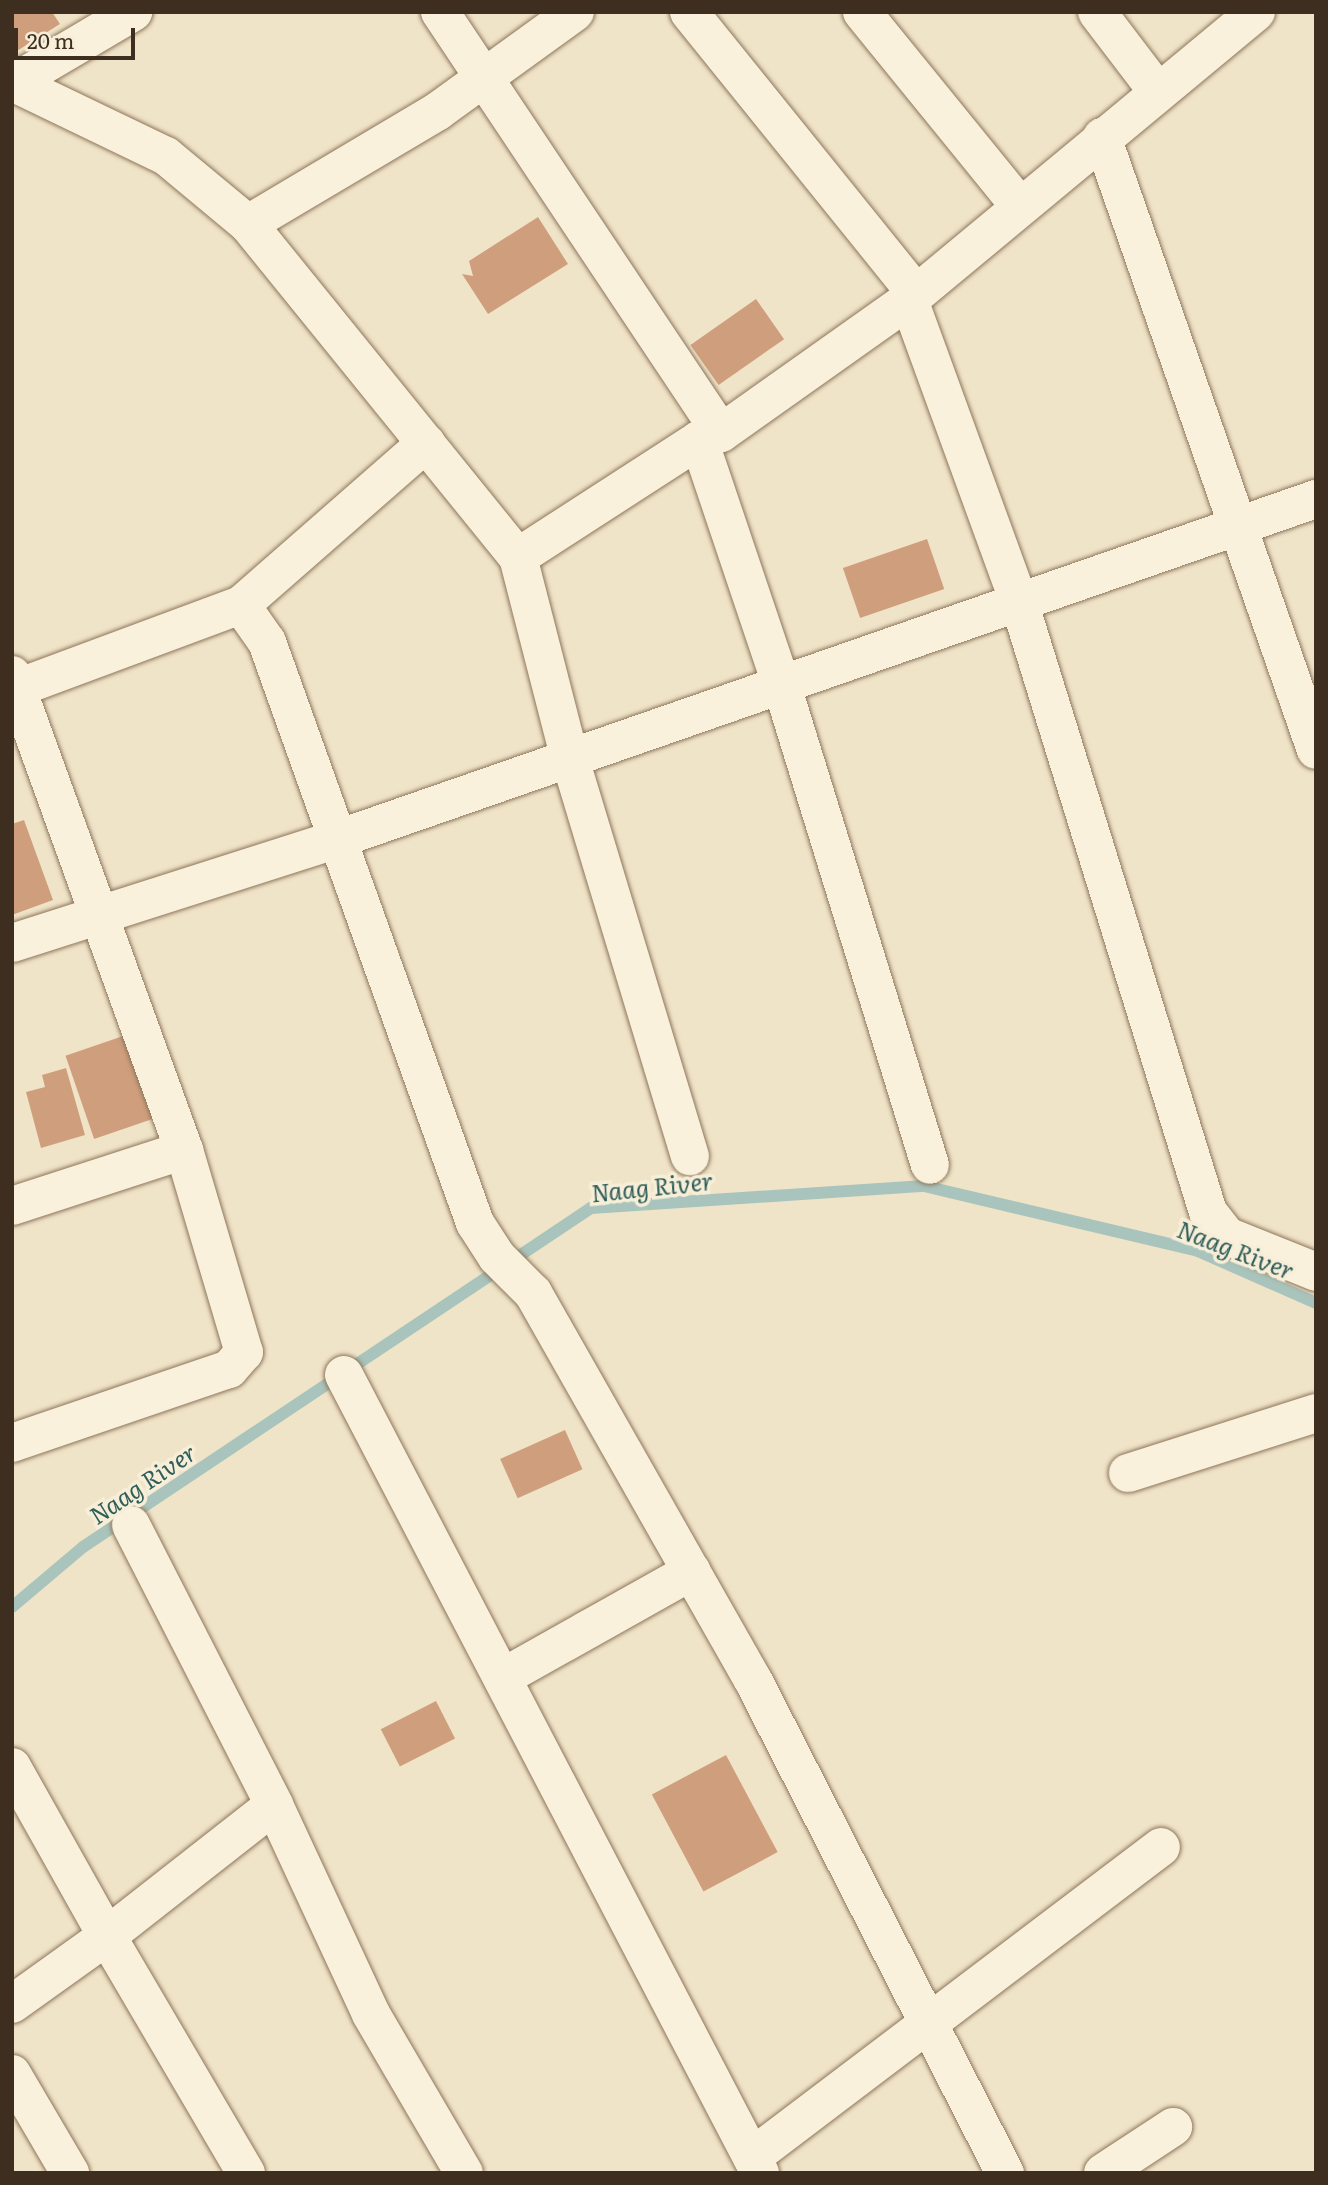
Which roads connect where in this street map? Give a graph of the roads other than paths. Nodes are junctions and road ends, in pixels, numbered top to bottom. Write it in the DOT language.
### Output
graph roads {
  1 [pos="133,12"];
  2 [pos="440,12"];
  3 [pos="575,12"];
  4 [pos="689,12"];
  5 [pos="862,12"];
  6 [pos="1097,12"];
  7 [pos="1256,12"];
  8 [pos="483,78"];
  9 [pos="15,81"];
  10 [pos="1158,92"];
  11 [pos="1102,137"];
  12 [pos="1018,204"];
  13 [pos="248,224"];
  14 [pos="913,297"];
  15 [pos="710,436"];
  16 [pos="426,443"];
  17 [pos="1316,499"];
  18 [pos="1238,527"];
  19 [pos="517,557"];
  20 [pos="241,605"];
  21 [pos="1020,605"];
  22 [pos="14,685"];
  23 [pos="782,686"];
  24 [pos="1316,750"];
  25 [pos="570,759"];
  26 [pos="335,840"];
  27 [pos="95,915"];
  28 [pos="12,943"];
  29 [pos="184,1150"];
  30 [pos="690,1156"];
  31 [pos="930,1166"];
  32 [pos="12,1206"];
  33 [pos="1316,1272"];
  34 [pos="344,1375"];
  35 [pos="1316,1413"];
  36 [pos="12,1443"];
  37 [pos="1128,1473"];
  38 [pos="131,1525"];
  39 [pos="692,1571"];
  40 [pos="505,1676"];
  41 [pos="12,1767"];
  42 [pos="274,1805"];
  43 [pos="1161,1847"];
  44 [pos="107,1936"];
  45 [pos="12,2004"];
  46 [pos="931,2024"];
  47 [pos="12,2074"];
  48 [pos="1173,2127"];
  49 [pos="756,2165"];
  50 [pos="70,2173"];
  51 [pos="246,2173"];
  52 [pos="464,2173"];
  53 [pos="1004,2173"];
  54 [pos="1103,2173"];
  1 -- 9 [label="street"];
  2 -- 8 [label="street"];
  3 -- 8 [label="street"];
  4 -- 14 [label="street"];
  5 -- 12 [label="street"];
  6 -- 10 [label="street"];
  7 -- 10 [label="street"];
  8 -- 13 [label="street"];
  8 -- 15 [label="street"];
  9 -- 13 [label="street"];
  10 -- 11 [label="street"];
  11 -- 12 [label="street"];
  11 -- 18 [label="street"];
  12 -- 14 [label="street"];
  13 -- 16 [label="street"];
  14 -- 15 [label="street"];
  14 -- 21 [label="street"];
  15 -- 19 [label="street"];
  15 -- 23 [label="street"];
  16 -- 19 [label="street"];
  16 -- 20 [label="street"];
  17 -- 18 [label="street"];
  18 -- 21 [label="street"];
  18 -- 24 [label="street"];
  19 -- 25 [label="street"];
  20 -- 22 [label="street"];
  20 -- 26 [label="street"];
  21 -- 23 [label="street"];
  21 -- 33 [label="street"];
  22 -- 27 [label="street"];
  23 -- 25 [label="street"];
  23 -- 31 [label="street"];
  25 -- 26 [label="street"];
  25 -- 30 [label="street"];
  26 -- 27 [label="street"];
  26 -- 39 [label="street"];
  27 -- 28 [label="street"];
  27 -- 29 [label="street"];
  29 -- 32 [label="street"];
  29 -- 36 [label="street"];
  34 -- 40 [label="street"];
  35 -- 37 [label="street"];
  38 -- 42 [label="street"];
  39 -- 40 [label="street"];
  39 -- 46 [label="street"];
  40 -- 49 [label="street"];
  41 -- 44 [label="street"];
  42 -- 44 [label="street"];
  42 -- 52 [label="street"];
  43 -- 46 [label="street"];
  44 -- 45 [label="street"];
  44 -- 51 [label="street"];
  46 -- 49 [label="street"];
  46 -- 53 [label="street"];
  47 -- 50 [label="street"];
  48 -- 54 [label="street"];
}
